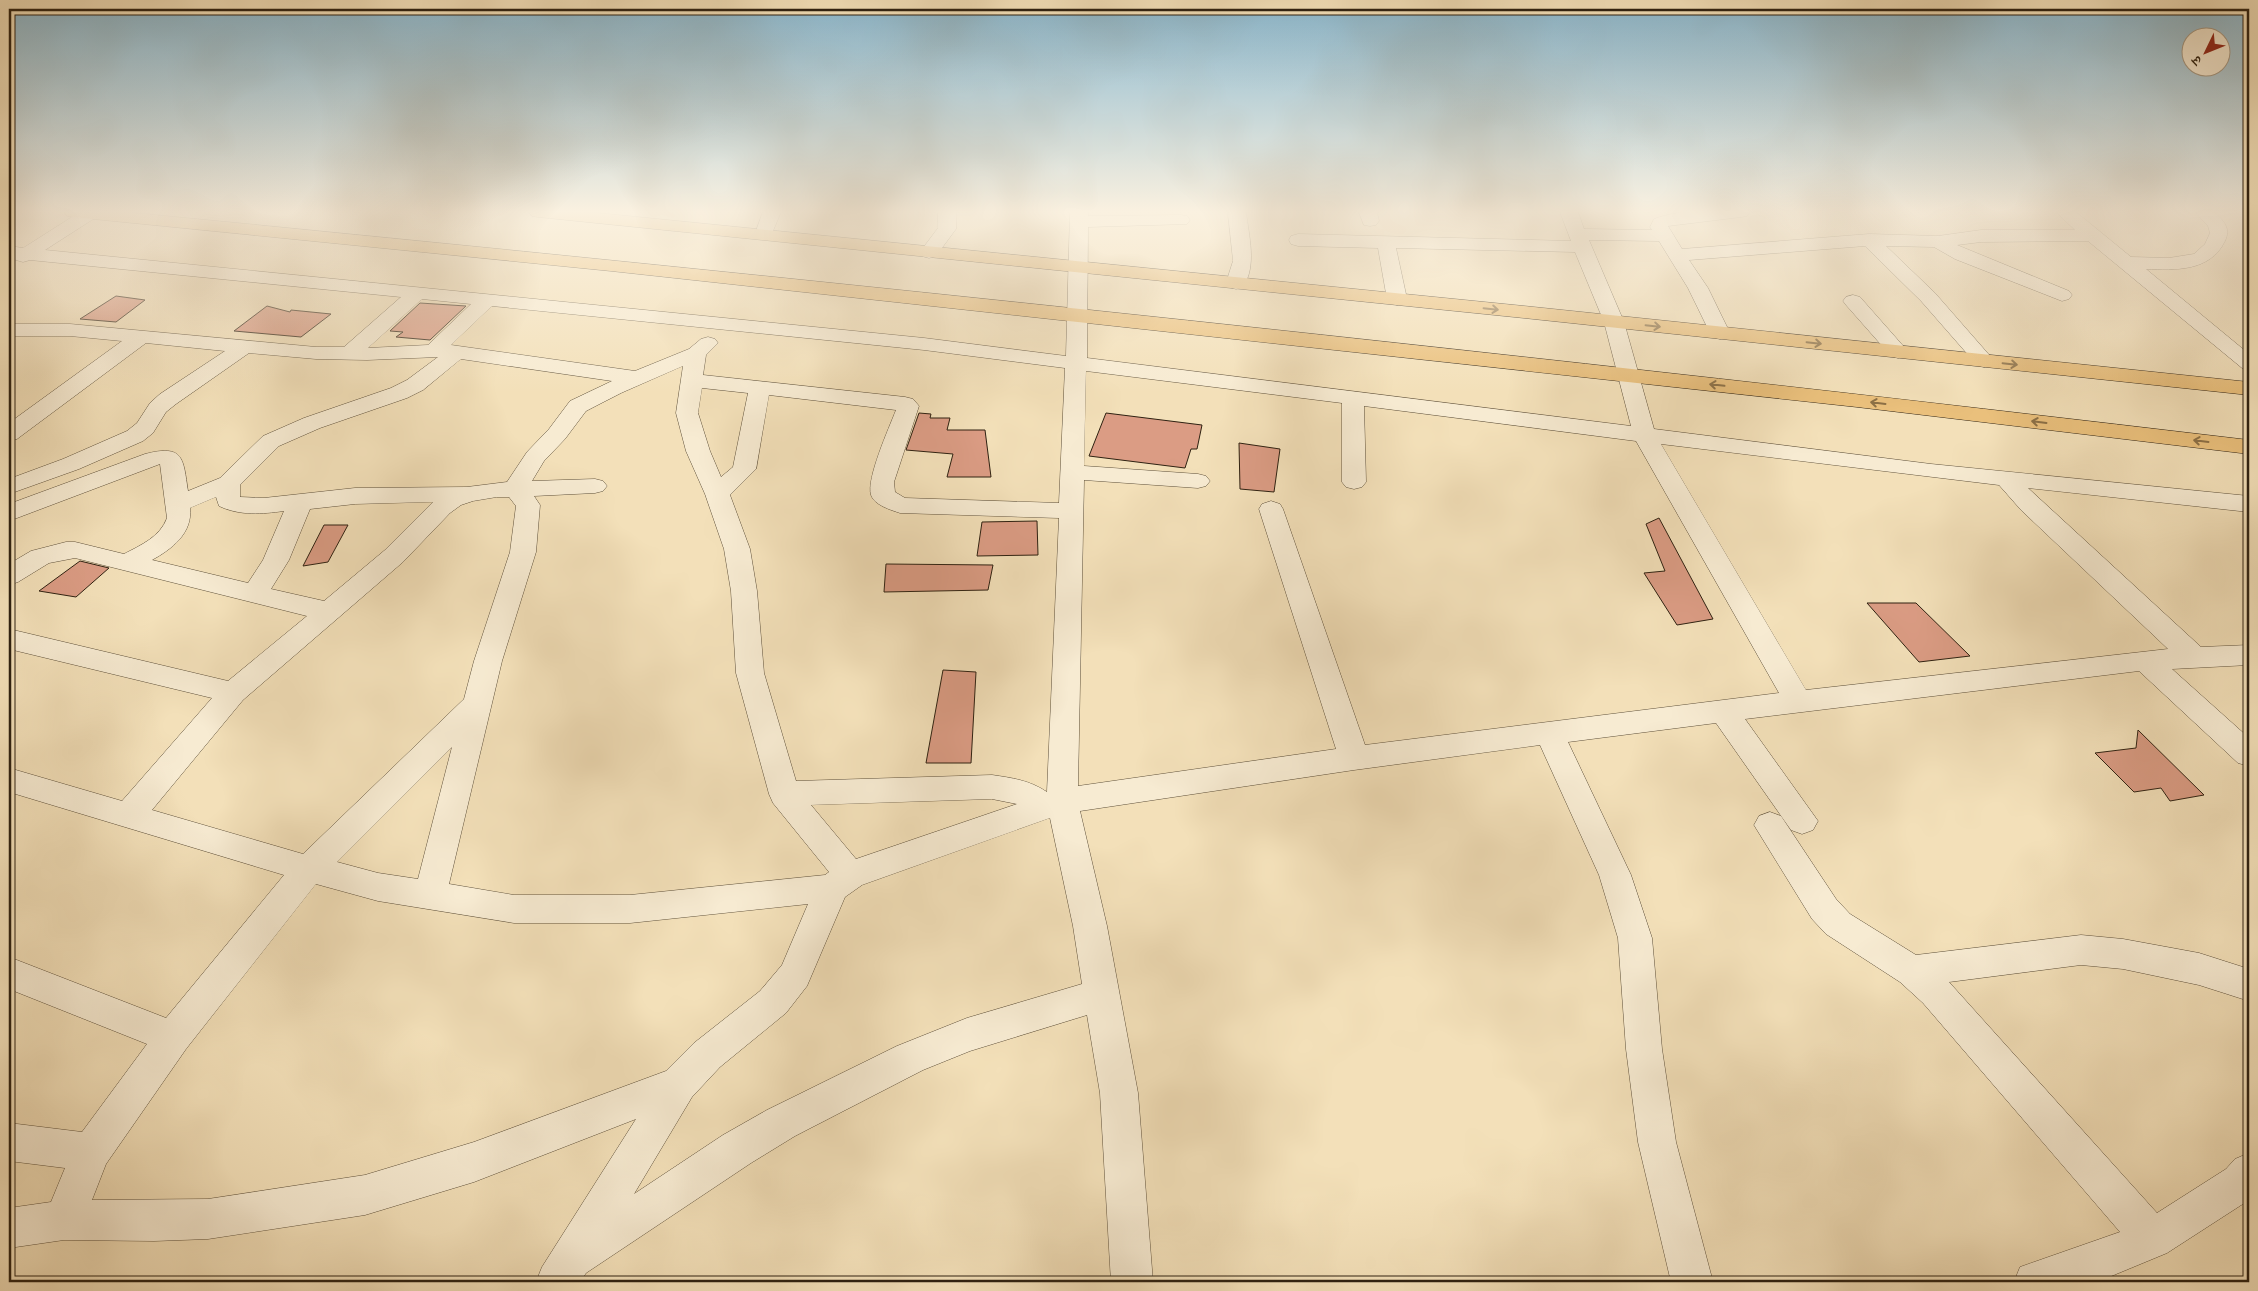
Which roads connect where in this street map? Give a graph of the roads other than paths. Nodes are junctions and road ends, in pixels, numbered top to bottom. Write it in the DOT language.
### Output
graph roads {
  1 [pos="216,272"];
  2 [pos="686,272"];
  3 [pos="1079,272"];
  4 [pos="1130,272"];
  5 [pos="1239,272"];
  6 [pos="1392,272"];
  7 [pos="1593,272"];
  8 [pos="1688,272"];
  9 [pos="1902,272"];
  10 [pos="2006,272"];
  11 [pos="2138,272"];
  12 [pos="1236,283"];
  13 [pos="419,292"];
  14 [pos="2062,295"];
  15 [pos="488,299"];
  16 [pos="1397,299"];
  17 [pos="1854,302"];
  18 [pos="1076,315"];
  19 [pos="1614,322"];
  20 [pos="730,324"];
  21 [pos="9,330"];
  22 [pos="1720,333"];
  23 [pos="141,336"];
  24 [pos="244,347"];
  25 [pos="434,350"];
  26 [pos="458,352"];
  27 [pos="1898,352"];
  28 [pos="350,353"];
  29 [pos="696,353"];
  30 [pos="1984,361"];
  31 [pos="1075,363"];
  32 [pos="2249,364"];
  33 [pos="1628,375"];
  34 [pos="639,378"];
  35 [pos="692,380"];
  36 [pos="760,387"];
  37 [pos="2249,389"];
  38 [pos="1354,399"];
  39 [pos="9,434"];
  40 [pos="1645,436"];
  41 [pos="2249,447"];
  42 [pos="1072,472"];
  43 [pos="2006,479"];
  44 [pos="1198,481"];
  45 [pos="1354,482"];
  46 [pos="228,483"];
  47 [pos="595,486"];
  48 [pos="9,487"];
  49 [pos="515,489"];
  50 [pos="469,494"];
  51 [pos="717,494"];
  52 [pos="300,503"];
  53 [pos="178,504"];
  54 [pos="2249,504"];
  55 [pos="1271,509"];
  56 [pos="1071,511"];
  57 [pos="9,512"];
  58 [pos="127,563"];
  59 [pos="9,576"];
  60 [pos="255,594"];
  61 [pos="329,612"];
  62 [pos="12,643"];
  63 [pos="2249,655"];
  64 [pos="2195,658"];
  65 [pos="2145,660"];
  66 [pos="233,693"];
  67 [pos="1798,701"];
  68 [pos="476,705"];
  69 [pos="1724,711"];
  70 [pos="1549,734"];
  71 [pos="2249,756"];
  72 [pos="1354,758"];
  73 [pos="9,780"];
  74 [pos="784,794"];
  75 [pos="1053,804"];
  76 [pos="128,816"];
  77 [pos="309,869"];
  78 [pos="841,882"];
  79 [pos="430,896"];
  80 [pos="1912,971"];
  81 [pos="9,973"];
  82 [pos="2249,985"];
  83 [pos="1102,994"];
  84 [pos="173,1037"];
  85 [pos="679,1084"];
  86 [pos="9,1142"];
  87 [pos="91,1152"];
  88 [pos="2249,1173"];
  89 [pos="64,1220"];
  90 [pos="9,1228"];
  91 [pos="2154,1239"];
  92 [pos="564,1271"];
  93 [pos="1132,1282"];
  94 [pos="1692,1282"];
  95 [pos="2035,1282"];
  1 -- 13 [label="street"];
  2 -- 18 [label="main road"];
  3 -- 18 [label="street"];
  4 -- 12 [label="main road"];
  5 -- 12 [label="street"];
  6 -- 16 [label="street"];
  7 -- 19 [label="street"];
  8 -- 22 [label="street"];
  9 -- 30 [label="street"];
  10 -- 14 [label="street"];
  11 -- 32 [label="street"];
  12 -- 16 [label="main road"];
  13 -- 15 [label="street"];
  13 -- 28 [label="street"];
  15 -- 20 [label="street"];
  15 -- 25 [label="street"];
  16 -- 19 [label="main road, one-way"];
  17 -- 27 [label="street"];
  18 -- 31 [label="street"];
  18 -- 33 [label="main road"];
  19 -- 22 [label="main road, one-way"];
  19 -- 33 [label="street"];
  20 -- 29 [label="street"];
  20 -- 31 [label="street"];
  21 -- 23 [label="street"];
  22 -- 27 [label="main road, one-way"];
  23 -- 24 [label="street"];
  23 -- 39 [label="street"];
  24 -- 28 [label="street"];
  24 -- 48 [label="street"];
  25 -- 26 [label="street"];
  25 -- 28 [label="street"];
  26 -- 34 [label="street"];
  26 -- 46 [label="street"];
  27 -- 30 [label="main road"];
  29 -- 34 [label="street"];
  29 -- 35 [label="street"];
  30 -- 37 [label="main road, one-way"];
  31 -- 38 [label="street"];
  31 -- 42 [label="street"];
  33 -- 40 [label="street"];
  41 -- 33 [label="main road, one-way"];
  34 -- 49 [label="street"];
  35 -- 36 [label="street"];
  35 -- 51 [label="street"];
  36 -- 51 [label="street"];
  36 -- 56 [label="street"];
  38 -- 40 [label="street"];
  38 -- 45 [label="street"];
  40 -- 43 [label="street"];
  40 -- 67 [label="street"];
  42 -- 44 [label="street"];
  42 -- 56 [label="street"];
  43 -- 54 [label="street"];
  43 -- 64 [label="street"];
  46 -- 52 [label="street"];
  46 -- 53 [label="street"];
  47 -- 49 [label="street"];
  49 -- 50 [label="street"];
  49 -- 68 [label="street"];
  50 -- 52 [label="street"];
  50 -- 61 [label="street"];
  51 -- 74 [label="street"];
  52 -- 60 [label="street"];
  53 -- 57 [label="street"];
  53 -- 58 [label="street"];
  55 -- 72 [label="street"];
  56 -- 75 [label="street"];
  58 -- 59 [label="street"];
  58 -- 60 [label="street"];
  60 -- 61 [label="street"];
  61 -- 66 [label="street"];
  62 -- 66 [label="street"];
  63 -- 64 [label="street"];
  64 -- 65 [label="street"];
  65 -- 67 [label="street"];
  65 -- 71 [label="street"];
  66 -- 76 [label="street"];
  67 -- 69 [label="street"];
  68 -- 77 [label="street"];
  68 -- 79 [label="street"];
  69 -- 70 [label="street"];
  69 -- 80 [label="street"];
  70 -- 72 [label="street"];
  70 -- 94 [label="street"];
  72 -- 75 [label="street"];
  73 -- 76 [label="street"];
  74 -- 75 [label="street"];
  74 -- 78 [label="street"];
  75 -- 78 [label="street"];
  75 -- 83 [label="street"];
  76 -- 77 [label="street"];
  77 -- 79 [label="street"];
  77 -- 84 [label="street"];
  78 -- 79 [label="street"];
  78 -- 85 [label="street"];
  80 -- 82 [label="street"];
  80 -- 91 [label="street"];
  81 -- 84 [label="street"];
  83 -- 92 [label="street"];
  83 -- 93 [label="street"];
  84 -- 87 [label="street"];
  85 -- 89 [label="street"];
  85 -- 92 [label="street"];
  86 -- 87 [label="street"];
  87 -- 89 [label="street"];
  88 -- 91 [label="street"];
  89 -- 90 [label="street"];
  91 -- 95 [label="street"];
}
